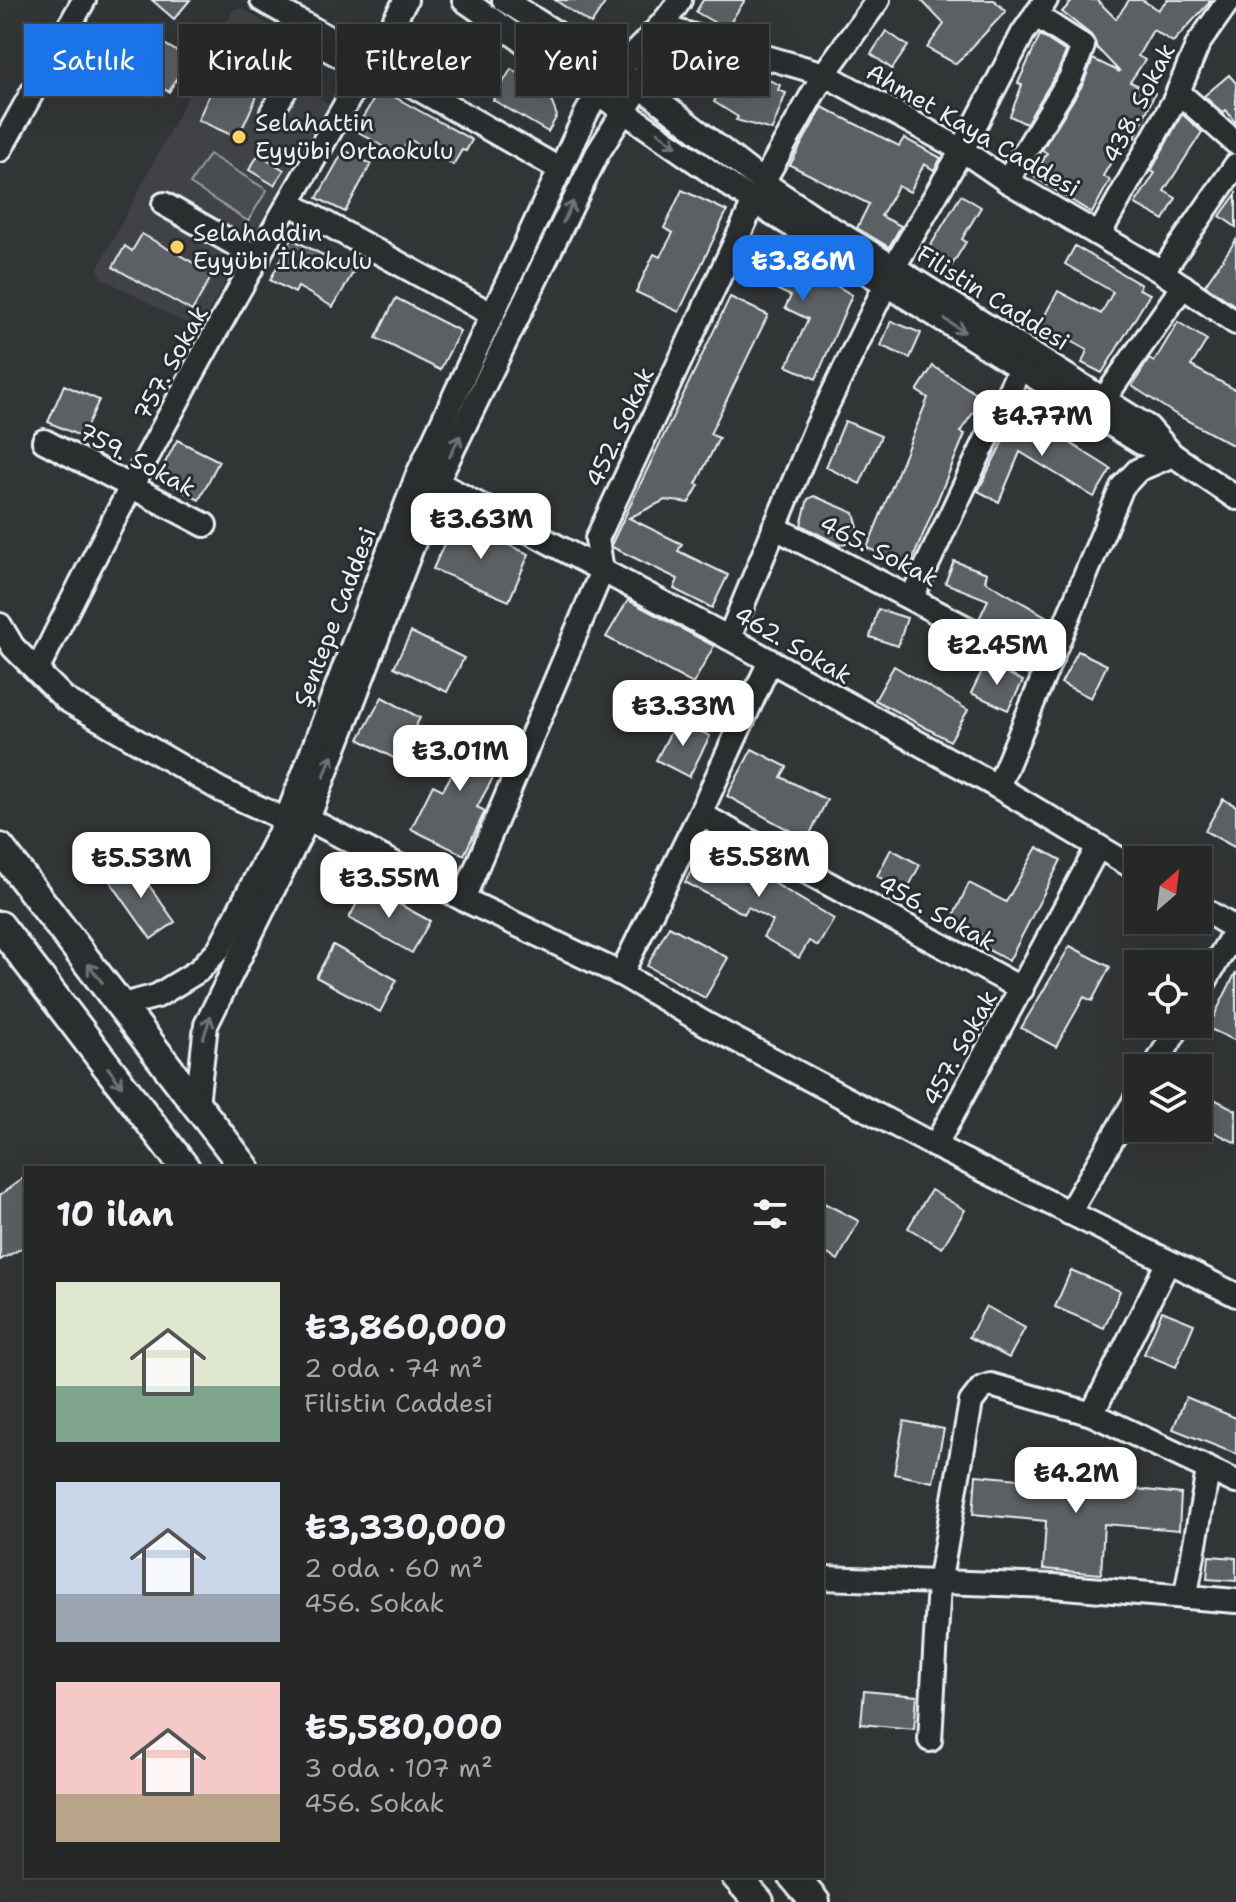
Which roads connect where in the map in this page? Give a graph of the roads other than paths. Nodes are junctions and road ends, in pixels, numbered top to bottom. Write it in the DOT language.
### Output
graph roads {
  1 [pos="84,0"];
  2 [pos="262,0"];
  3 [pos="406,0"];
  4 [pos="464,0"];
  5 [pos="504,0"];
  6 [pos="680,0"];
  7 [pos="878,0"];
  8 [pos="1229,0"];
  9 [pos="1041,8"];
  10 [pos="392,24"];
  11 [pos="541,24"];
  12 [pos="665,24"];
  13 [pos="516,35"];
  14 [pos="643,46"];
  15 [pos="337,47"];
  16 [pos="337,52"];
  17 [pos="769,58"];
  18 [pos="627,61"];
  19 [pos="824,74"];
  20 [pos="643,78"];
  21 [pos="627,79"];
  22 [pos="640,86"];
  23 [pos="1178,92"];
  24 [pos="351,96"];
  25 [pos="424,96"];
  26 [pos="596,96"];
  27 [pos="606,96"];
  28 [pos="625,109"];
  29 [pos="272,112"];
  30 [pos="1236,143"];
  31 [pos="0,150"];
  32 [pos="962,150"];
  33 [pos="1236,165"];
  34 [pos="561,170"];
  35 [pos="1007,181"];
  36 [pos="758,192"];
  37 [pos="289,203"];
  38 [pos="164,204"];
  39 [pos="1100,233"];
  40 [pos="259,258"];
  41 [pos="1162,272"];
  42 [pos="890,274"];
  43 [pos="1183,286"];
  44 [pos="493,315"];
  45 [pos="1236,323"];
  46 [pos="1020,368"];
  47 [pos="1104,399"];
  48 [pos="44,441"];
  49 [pos="1173,455"];
  50 [pos="428,478"];
  51 [pos="132,489"];
  52 [pos="1236,498"];
  53 [pos="205,525"];
  54 [pos="774,527"];
  55 [pos="602,571"];
  56 [pos="912,597"];
  57 [pos="0,625"];
  58 [pos="729,638"];
  59 [pos="769,663"];
  60 [pos="1045,669"];
  61 [pos="37,671"];
  62 [pos="998,787"];
  63 [pos="700,814"];
  64 [pos="297,820"];
  65 [pos="1098,847"];
  66 [pos="0,848"];
  67 [pos="1124,862"];
  68 [pos="463,899"];
  69 [pos="1212,914"];
  70 [pos="0,926"];
  71 [pos="1236,929"];
  72 [pos="1212,969"];
  73 [pos="621,974"];
  74 [pos="1022,989"];
  75 [pos="119,1006"];
  76 [pos="197,1104"];
  77 [pos="1124,1119"];
  78 [pos="935,1146"];
  79 [pos="183,1166"];
  80 [pos="244,1166"];
  81 [pos="1069,1213"];
  82 [pos="1168,1262"];
  83 [pos="1236,1295"];
  84 [pos="1092,1414"];
  85 [pos="1208,1471"];
  86 [pos="1236,1482"];
  87 [pos="824,1578"];
  88 [pos="939,1584"];
  89 [pos="1186,1594"];
  90 [pos="1236,1601"];
  91 [pos="930,1740"];
  92 [pos="738,1878"];
  93 [pos="795,1878"];
  94 [pos="759,1902"];
  95 [pos="815,1902"];
  1 -- 31 [label="street"];
  2 -- 15 [label="street"];
  3 -- 10 [label="street, 757. Sokak"];
  4 -- 13 [label="street, Filistin Caddesi"];
  5 -- 11 [label="street, Filistin Caddesi"];
  6 -- 12 [label="street, Şentepe Caddesi"];
  7 -- 19 [label="street, 452. Sokak"];
  8 -- 23 [label="street, 438. Sokak"];
  9 -- 32 [label="street"];
  9 -- 35 [label="street"];
  14 -- 18 [label="street, Şentepe Caddesi"];
  16 -- 29 [label="street"];
  17 -- 19 [label="street, Ahmet Kaya Caddesi"];
  19 -- 32 [label="street, Ahmet Kaya Caddesi"];
  19 -- 36 [label="street, 452. Sokak"];
  20 -- 22 [label="street"];
  21 -- 22 [label="street, Filistin Caddesi"];
  22 -- 28 [label="street"];
  22 -- 36 [label="street, Filistin Caddesi"];
  23 -- 30 [label="street"];
  23 -- 39 [label="street, 438. Sokak"];
  24 -- 37 [label="street, 757. Sokak"];
  25 -- 34 [label="street"];
  26 -- 34 [label="street, Şentepe Caddesi"];
  27 -- 28 [label="street, Filistin Caddesi"];
  28 -- 36 [label="street, Filistin Caddesi, one-way"];
  50 -- 28 [label="street, one-way"];
  32 -- 35 [label="street, Ahmet Kaya Caddesi"];
  32 -- 42 [label="street"];
  33 -- 41 [label="street"];
  34 -- 44 [label="street, Şentepe Caddesi"];
  35 -- 39 [label="street, Ahmet Kaya Caddesi"];
  36 -- 42 [label="street, Filistin Caddesi"];
  36 -- 55 [label="street, 452. Sokak"];
  37 -- 40 [label="street, 757. Sokak"];
  37 -- 44 [label="street"];
  38 -- 40 [label="street"];
  39 -- 41 [label="street, Ahmet Kaya Caddesi"];
  40 -- 51 [label="street, 757. Sokak"];
  41 -- 43 [label="street, Ahmet Kaya Caddesi"];
  42 -- 46 [label="street, Filistin Caddesi, one-way"];
  42 -- 47 [label="street, Filistin Caddesi"];
  42 -- 54 [label="street"];
  43 -- 45 [label="street, Ahmet Kaya Caddesi"];
  43 -- 47 [label="street"];
  44 -- 50 [label="street, Şentepe Caddesi"];
  46 -- 49 [label="street, Filistin Caddesi"];
  46 -- 56 [label="street"];
  47 -- 49 [label="street, Filistin Caddesi"];
  48 -- 51 [label="street, 759. Sokak"];
  49 -- 52 [label="street, Filistin Caddesi"];
  49 -- 60 [label="street"];
  50 -- 55 [label="street, 462. Sokak"];
  50 -- 64 [label="street, Şentepe Caddesi"];
  51 -- 53 [label="street, 759. Sokak"];
  51 -- 61 [label="street, 757. Sokak"];
  54 -- 56 [label="street, 465. Sokak"];
  54 -- 58 [label="street"];
  55 -- 58 [label="street, 462. Sokak"];
  55 -- 68 [label="street, 452. Sokak"];
  56 -- 60 [label="street, 465. Sokak"];
  57 -- 61 [label="street"];
  58 -- 59 [label="street, 462. Sokak"];
  59 -- 62 [label="street, 462. Sokak"];
  59 -- 63 [label="street"];
  60 -- 62 [label="street"];
  61 -- 64 [label="street"];
  62 -- 65 [label="street, 462. Sokak"];
  63 -- 73 [label="street"];
  63 -- 74 [label="street, 456. Sokak"];
  64 -- 68 [label="street"];
  64 -- 75 [label="street, Şentepe Caddesi"];
  76 -- 64 [label="street, one-way"];
  65 -- 67 [label="street, 462. Sokak"];
  65 -- 74 [label="street, 457. Sokak"];
  75 -- 66 [label="main road, one-way"];
  68 -- 73 [label="street"];
  69 -- 71 [label="street"];
  70 -- 79 [label="main road, one-way"];
  71 -- 72 [label="street"];
  73 -- 78 [label="street"];
  74 -- 78 [label="street, 457. Sokak"];
  75 -- 76 [label="main road"];
  76 -- 80 [label="main road"];
  77 -- 81 [label="street"];
  78 -- 81 [label="street"];
  81 -- 82 [label="street"];
  82 -- 83 [label="street"];
  82 -- 84 [label="street"];
  84 -- 85 [label="street"];
  84 -- 88 [label="street"];
  85 -- 86 [label="street"];
  85 -- 89 [label="street"];
  87 -- 88 [label="street"];
  88 -- 89 [label="street"];
  88 -- 91 [label="street"];
  89 -- 90 [label="street"];
  92 -- 94 [label="main road"];
  93 -- 95 [label="main road"];
}
